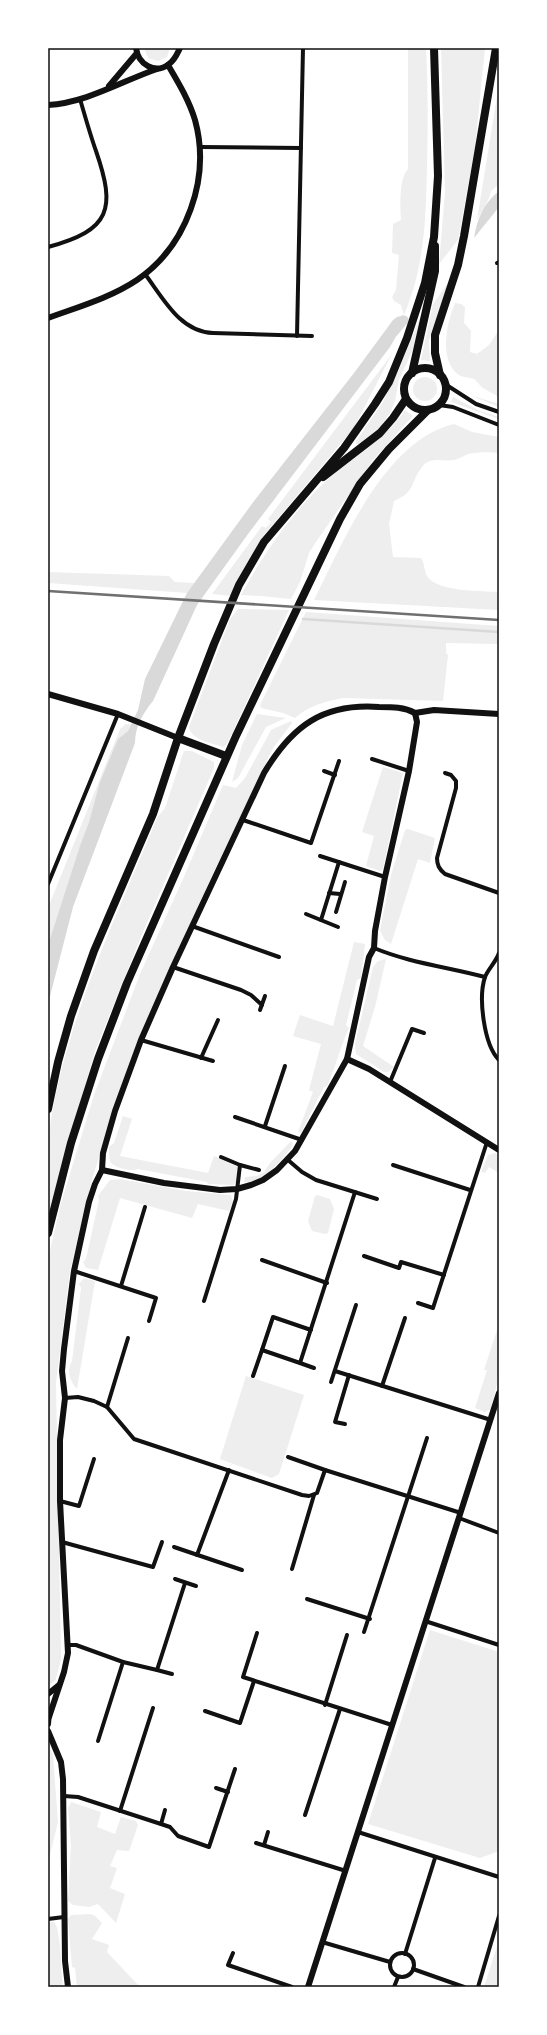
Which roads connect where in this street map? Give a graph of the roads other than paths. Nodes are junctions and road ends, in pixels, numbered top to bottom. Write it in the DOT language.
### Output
graph roads {
  1 [pos="303,48"];
  2 [pos="434,48"];
  3 [pos="496,48"];
  4 [pos="178,49"];
  5 [pos="136,51"];
  6 [pos="168,66"];
  7 [pos="157,69"];
  8 [pos="108,87"];
  9 [pos="80,99"];
  10 [pos="48,105"];
  11 [pos="200,147"];
  12 [pos="301,148"];
  13 [pos="434,237"];
  14 [pos="48,247"];
  15 [pos="145,274"];
  16 [pos="48,318"];
  17 [pos="297,336"];
  18 [pos="312,336"];
  19 [pos="412,372"];
  20 [pos="440,375"];
  21 [pos="445,384"];
  22 [pos="406,399"];
  23 [pos="439,405"];
  24 [pos="428,410"];
  25 [pos="499,412"];
  26 [pos="499,425"];
  27 [pos="310,488"];
  28 [pos="48,694"];
  29 [pos="415,713"];
  30 [pos="118,714"];
  31 [pos="499,714"];
  32 [pos="178,738"];
  33 [pos="226,756"];
  34 [pos="372,759"];
  35 [pos="339,761"];
  36 [pos="324,771"];
  37 [pos="409,771"];
  38 [pos="445,773"];
  39 [pos="335,775"];
  40 [pos="242,820"];
  41 [pos="320,856"];
  42 [pos="339,862"];
  43 [pos="385,877"];
  44 [pos="345,882"];
  45 [pos="48,884"];
  46 [pos="329,893"];
  47 [pos="499,893"];
  48 [pos="340,894"];
  49 [pos="336,912"];
  50 [pos="306,914"];
  51 [pos="321,920"];
  52 [pos="192,926"];
  53 [pos="338,927"];
  54 [pos="374,948"];
  55 [pos="499,953"];
  56 [pos="279,957"];
  57 [pos="173,967"];
  58 [pos="485,977"];
  59 [pos="265,996"];
  60 [pos="262,1005"];
  61 [pos="260,1010"];
  62 [pos="218,1020"];
  63 [pos="424,1033"];
  64 [pos="141,1040"];
  65 [pos="201,1058"];
  66 [pos="347,1059"];
  67 [pos="499,1060"];
  68 [pos="213,1061"];
  69 [pos="286,1066"];
  70 [pos="390,1082"];
  71 [pos="48,1109"];
  72 [pos="235,1117"];
  73 [pos="265,1126"];
  74 [pos="302,1140"];
  75 [pos="487,1141"];
  76 [pos="499,1150"];
  77 [pos="221,1157"];
  78 [pos="288,1160"];
  79 [pos="240,1165"];
  80 [pos="393,1165"];
  81 [pos="102,1170"];
  82 [pos="260,1170"];
  83 [pos="238,1189"];
  84 [pos="470,1190"];
  85 [pos="355,1192"];
  86 [pos="378,1199"];
  87 [pos="145,1207"];
  88 [pos="48,1233"];
  89 [pos="364,1256"];
  90 [pos="262,1260"];
  91 [pos="74,1271"];
  92 [pos="444,1276"];
  93 [pos="326,1283"];
  94 [pos="120,1286"];
  95 [pos="204,1301"];
  96 [pos="418,1303"];
  97 [pos="356,1306"];
  98 [pos="405,1318"];
  99 [pos="149,1321"];
  100 [pos="311,1330"];
  101 [pos="128,1338"];
  102 [pos="262,1350"];
  103 [pos="300,1363"];
  104 [pos="314,1368"];
  105 [pos="335,1371"];
  106 [pos="349,1375"];
  107 [pos="253,1376"];
  108 [pos="331,1382"];
  109 [pos="382,1386"];
  110 [pos="499,1393"];
  111 [pos="65,1398"];
  112 [pos="107,1407"];
  113 [pos="491,1420"];
  114 [pos="344,1424"];
  115 [pos="427,1438"];
  116 [pos="288,1457"];
  117 [pos="94,1459"];
  118 [pos="229,1470"];
  119 [pos="325,1470"];
  120 [pos="314,1495"];
  121 [pos="409,1496"];
  122 [pos="60,1500"];
  123 [pos="460,1515"];
  124 [pos="499,1533"];
  125 [pos="62,1542"];
  126 [pos="162,1542"];
  127 [pos="174,1547"];
  128 [pos="197,1555"];
  129 [pos="292,1569"];
  130 [pos="242,1570"];
  131 [pos="175,1579"];
  132 [pos="185,1583"];
  133 [pos="196,1586"];
  134 [pos="307,1599"];
  135 [pos="370,1619"];
  136 [pos="425,1621"];
  137 [pos="364,1632"];
  138 [pos="257,1633"];
  139 [pos="347,1635"];
  140 [pos="68,1645"];
  141 [pos="499,1646"];
  142 [pos="123,1662"];
  143 [pos="157,1670"];
  144 [pos="172,1674"];
  145 [pos="254,1681"];
  146 [pos="60,1684"];
  147 [pos="48,1694"];
  148 [pos="325,1704"];
  149 [pos="153,1708"];
  150 [pos="340,1709"];
  151 [pos="205,1710"];
  152 [pos="49,1714"];
  153 [pos="48,1724"];
  154 [pos="392,1725"];
  155 [pos="48,1732"];
  156 [pos="98,1741"];
  157 [pos="235,1769"];
  158 [pos="216,1788"];
  159 [pos="228,1792"];
  160 [pos="64,1796"];
  161 [pos="165,1810"];
  162 [pos="120,1812"];
  163 [pos="305,1815"];
  164 [pos="161,1824"];
  165 [pos="268,1832"];
  166 [pos="358,1832"];
  167 [pos="256,1843"];
  168 [pos="264,1845"];
  169 [pos="435,1858"];
  170 [pos="346,1871"];
  171 [pos="498,1875"];
  172 [pos="499,1916"];
  173 [pos="64,1917"];
  174 [pos="48,1919"];
  175 [pos="322,1942"];
  176 [pos="233,1953"];
  177 [pos="405,1954"];
  178 [pos="390,1962"];
  179 [pos="413,1969"];
  180 [pos="398,1977"];
  181 [pos="68,1987"];
  182 [pos="292,1987"];
  183 [pos="308,1987"];
  184 [pos="394,1987"];
  185 [pos="464,1987"];
  186 [pos="478,1987"];
  1 -- 12 [label="street"];
  2 -- 13 [label="highway"];
  3 -- 20 [label="highway"];
  4 -- 6 [label="street"];
  5 -- 7 [label="street"];
  5 -- 8 [label="street"];
  6 -- 7 [label="street"];
  6 -- 11 [label="street"];
  7 -- 8 [label="street"];
  8 -- 9 [label="street"];
  9 -- 10 [label="street"];
  9 -- 14 [label="street"];
  11 -- 12 [label="street"];
  11 -- 15 [label="street"];
  12 -- 17 [label="street"];
  13 -- 19 [label="highway"];
  13 -- 27 [label="highway"];
  15 -- 16 [label="street"];
  15 -- 17 [label="street"];
  17 -- 18 [label="street"];
  19 -- 20 [label="highway"];
  19 -- 22 [label="highway"];
  20 -- 21 [label="highway"];
  21 -- 23 [label="highway"];
  21 -- 25 [label="street"];
  22 -- 24 [label="highway"];
  22 -- 27 [label="highway"];
  23 -- 24 [label="highway"];
  23 -- 26 [label="street"];
  24 -- 33 [label="highway"];
  27 -- 32 [label="highway"];
  28 -- 30 [label="street"];
  29 -- 31 [label="street"];
  29 -- 37 [label="street"];
  29 -- 40 [label="street"];
  30 -- 32 [label="street"];
  30 -- 45 [label="street"];
  32 -- 33 [label="highway"];
  32 -- 71 [label="highway"];
  33 -- 88 [label="highway"];
  34 -- 37 [label="street"];
  35 -- 39 [label="street"];
  36 -- 39 [label="street"];
  37 -- 43 [label="street"];
  38 -- 47 [label="street"];
  39 -- 40 [label="street"];
  40 -- 52 [label="street"];
  41 -- 42 [label="street"];
  42 -- 43 [label="street"];
  42 -- 46 [label="street"];
  43 -- 54 [label="street"];
  44 -- 48 [label="street"];
  46 -- 48 [label="street"];
  46 -- 51 [label="street"];
  48 -- 49 [label="street"];
  50 -- 51 [label="street"];
  51 -- 53 [label="street"];
  52 -- 56 [label="street"];
  52 -- 57 [label="street"];
  54 -- 58 [label="street"];
  54 -- 66 [label="street"];
  55 -- 58 [label="street"];
  57 -- 60 [label="street"];
  57 -- 64 [label="street"];
  58 -- 67 [label="street"];
  59 -- 60 [label="street"];
  60 -- 61 [label="street"];
  62 -- 65 [label="street"];
  63 -- 70 [label="street"];
  64 -- 65 [label="street"];
  64 -- 81 [label="street"];
  65 -- 68 [label="street"];
  66 -- 70 [label="street"];
  66 -- 74 [label="street"];
  69 -- 73 [label="street"];
  70 -- 75 [label="street"];
  72 -- 73 [label="street"];
  73 -- 74 [label="street"];
  74 -- 78 [label="street"];
  75 -- 76 [label="street"];
  75 -- 84 [label="street"];
  77 -- 79 [label="street"];
  78 -- 83 [label="street"];
  78 -- 85 [label="street"];
  79 -- 82 [label="street"];
  79 -- 83 [label="street"];
  80 -- 84 [label="street"];
  81 -- 83 [label="street"];
  81 -- 91 [label="street"];
  83 -- 95 [label="street"];
  84 -- 92 [label="street"];
  85 -- 86 [label="street"];
  85 -- 93 [label="street"];
  87 -- 94 [label="street"];
  89 -- 92 [label="street"];
  90 -- 93 [label="street"];
  91 -- 94 [label="street"];
  91 -- 111 [label="street"];
  92 -- 96 [label="street"];
  93 -- 100 [label="street"];
  94 -- 99 [label="street"];
  97 -- 105 [label="street"];
  98 -- 109 [label="street"];
  100 -- 102 [label="street"];
  100 -- 103 [label="street"];
  101 -- 112 [label="street"];
  102 -- 103 [label="street"];
  102 -- 107 [label="street"];
  103 -- 104 [label="street"];
  105 -- 106 [label="street"];
  105 -- 108 [label="street"];
  106 -- 109 [label="street"];
  106 -- 114 [label="street"];
  109 -- 113 [label="street"];
  110 -- 113 [label="street"];
  111 -- 112 [label="street"];
  111 -- 122 [label="street"];
  112 -- 118 [label="street"];
  113 -- 123 [label="street"];
  115 -- 121 [label="street"];
  116 -- 119 [label="street"];
  117 -- 122 [label="street"];
  118 -- 120 [label="street"];
  118 -- 128 [label="street"];
  119 -- 120 [label="street"];
  119 -- 121 [label="street"];
  120 -- 129 [label="street"];
  121 -- 123 [label="street"];
  121 -- 135 [label="street"];
  122 -- 125 [label="street"];
  123 -- 124 [label="street"];
  123 -- 136 [label="street"];
  125 -- 126 [label="street"];
  125 -- 140 [label="street"];
  127 -- 128 [label="street"];
  128 -- 130 [label="street"];
  131 -- 132 [label="street"];
  132 -- 133 [label="street"];
  132 -- 143 [label="street"];
  134 -- 135 [label="street"];
  135 -- 137 [label="street"];
  136 -- 141 [label="street"];
  136 -- 154 [label="street"];
  138 -- 145 [label="street"];
  139 -- 148 [label="street"];
  140 -- 142 [label="street"];
  140 -- 146 [label="street"];
  142 -- 143 [label="street"];
  142 -- 156 [label="street"];
  143 -- 144 [label="street"];
  145 -- 148 [label="street"];
  145 -- 151 [label="street"];
  146 -- 147 [label="street"];
  146 -- 152 [label="street"];
  148 -- 150 [label="street"];
  149 -- 162 [label="street"];
  150 -- 154 [label="street"];
  150 -- 163 [label="street"];
  152 -- 153 [label="street"];
  154 -- 166 [label="street"];
  155 -- 160 [label="street"];
  157 -- 159 [label="street"];
  158 -- 159 [label="street"];
  159 -- 164 [label="street"];
  160 -- 162 [label="street"];
  160 -- 173 [label="street"];
  161 -- 164 [label="street"];
  162 -- 164 [label="street"];
  165 -- 168 [label="street"];
  166 -- 169 [label="street"];
  166 -- 170 [label="street"];
  167 -- 168 [label="street"];
  168 -- 170 [label="street"];
  169 -- 171 [label="street"];
  169 -- 177 [label="street"];
  170 -- 175 [label="street"];
  172 -- 186 [label="street"];
  173 -- 174 [label="street"];
  173 -- 181 [label="street"];
  175 -- 178 [label="street"];
  175 -- 183 [label="street"];
  176 -- 182 [label="street"];
  177 -- 178 [label="street"];
  177 -- 179 [label="street"];
  178 -- 180 [label="street"];
  179 -- 180 [label="street"];
  179 -- 185 [label="street"];
  180 -- 184 [label="street"];
}
